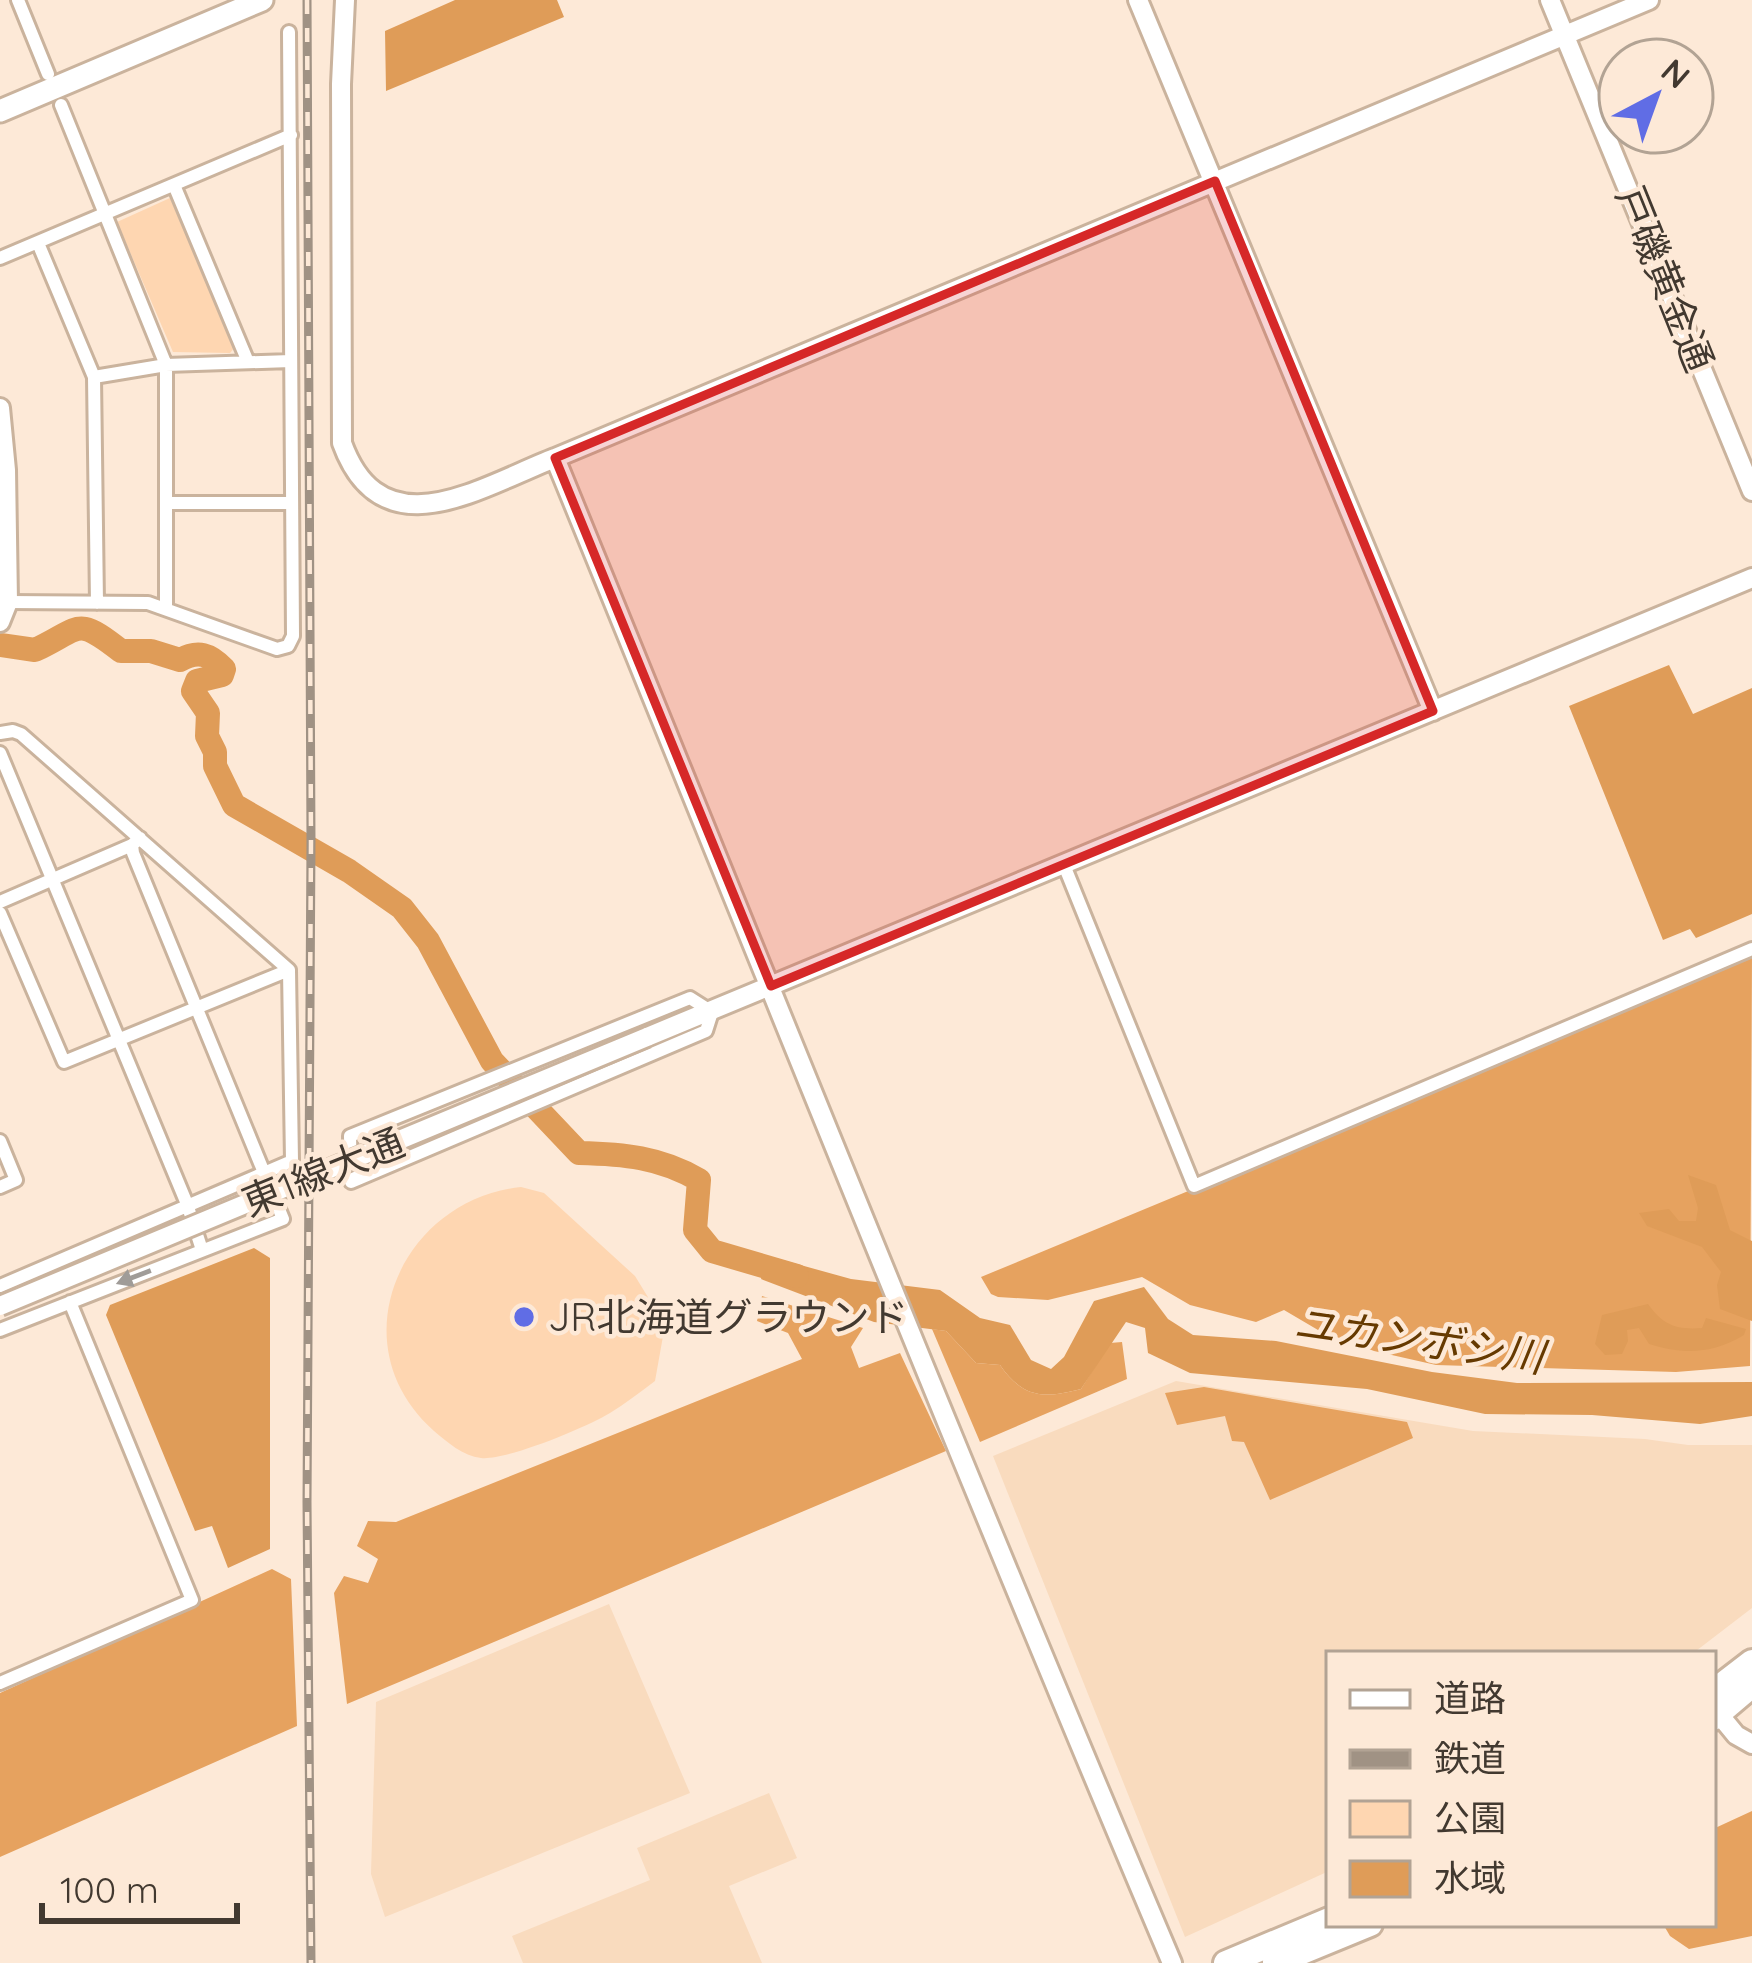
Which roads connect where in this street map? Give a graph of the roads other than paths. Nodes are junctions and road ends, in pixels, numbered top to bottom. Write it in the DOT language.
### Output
graph roads {
  1 [pos="18,0"];
  2 [pos="262,0"];
  3 [pos="345,0"];
  4 [pos="1138,0"];
  5 [pos="1550,0"];
  6 [pos="1649,0"];
  7 [pos="289,32"];
  8 [pos="1565,35"];
  9 [pos="48,74"];
  10 [pos="61,105"];
  11 [pos="0,111"];
  12 [pos="291,135"];
  13 [pos="1215,181"];
  14 [pos="174,185"];
  15 [pos="105,215"];
  16 [pos="38,243"];
  17 [pos="0,258"];
  18 [pos="291,361"];
  19 [pos="248,362"];
  20 [pos="166,365"];
  21 [pos="94,377"];
  22 [pos="0,408"];
  23 [pos="555,458"];
  24 [pos="1752,491"];
  25 [pos="4,499"];
  26 [pos="166,502"];
  27 [pos="291,503"];
  28 [pos="1752,578"];
  29 [pos="8,602"];
  30 [pos="97,603"];
  31 [pos="166,608"];
  32 [pos="0,622"];
  33 [pos="1433,711"];
  34 [pos="0,734"];
  35 [pos="0,753"];
  36 [pos="136,842"];
  37 [pos="1064,865"];
  38 [pos="52,879"];
  39 [pos="0,902"];
  40 [pos="0,913"];
  41 [pos="1752,949"];
  42 [pos="289,970"];
  43 [pos="771,986"];
  44 [pos="197,1009"];
  45 [pos="712,1012"];
  46 [pos="118,1040"];
  47 [pos="0,1141"];
  48 [pos="265,1171"];
  49 [pos="0,1187"];
  50 [pos="187,1204"];
  51 [pos="202,1250"];
  52 [pos="0,1286"];
  53 [pos="70,1302"];
  54 [pos="0,1306"];
  55 [pos="0,1330"];
  56 [pos="1752,1662"];
  57 [pos="0,1683"];
  58 [pos="1752,1685"];
  59 [pos="1716,1706"];
  60 [pos="1716,1707"];
  61 [pos="1716,1710"];
  62 [pos="1752,1744"];
  63 [pos="1326,1921"];
  64 [pos="1363,1927"];
  65 [pos="1172,1963"];
  66 [pos="1226,1963"];
  67 [pos="1275,1963"];
  1 -- 9 [label="street"];
  2 -- 11 [label="main road"];
  3 -- 23 [label="street"];
  4 -- 13 [label="street"];
  5 -- 8 [label="street, 戸磯黄金通"];
  6 -- 8 [label="street"];
  7 -- 12 [label="street"];
  8 -- 13 [label="street"];
  8 -- 24 [label="street, 戸磯黄金通"];
  10 -- 15 [label="street"];
  12 -- 14 [label="street"];
  12 -- 18 [label="street"];
  13 -- 23 [label="street"];
  13 -- 33 [label="street"];
  14 -- 15 [label="street"];
  14 -- 19 [label="street"];
  15 -- 16 [label="street"];
  15 -- 20 [label="street"];
  16 -- 17 [label="street"];
  16 -- 21 [label="street"];
  18 -- 19 [label="street"];
  18 -- 27 [label="street"];
  19 -- 20 [label="street"];
  20 -- 21 [label="street"];
  20 -- 26 [label="street"];
  21 -- 30 [label="street"];
  22 -- 25 [label="street"];
  23 -- 43 [label="street"];
  25 -- 29 [label="street"];
  26 -- 27 [label="street"];
  26 -- 31 [label="street"];
  27 -- 31 [label="street"];
  28 -- 33 [label="street, 東1線大通"];
  29 -- 30 [label="street"];
  29 -- 32 [label="street"];
  30 -- 31 [label="street"];
  33 -- 37 [label="street, 東1線大通"];
  34 -- 36 [label="street"];
  35 -- 38 [label="street"];
  36 -- 38 [label="street"];
  36 -- 42 [label="street"];
  36 -- 44 [label="street"];
  37 -- 41 [label="street"];
  37 -- 43 [label="street, 東1線大通"];
  38 -- 39 [label="street"];
  38 -- 46 [label="street"];
  40 -- 46 [label="street"];
  42 -- 44 [label="street"];
  42 -- 48 [label="street"];
  43 -- 45 [label="street, 東1線大通"];
  43 -- 65 [label="street"];
  44 -- 46 [label="street"];
  44 -- 48 [label="street"];
  45 -- 45 [label="street"];
  45 -- 54 [label="street, 東1線大通, bridge"];
  46 -- 50 [label="street"];
  47 -- 49 [label="street"];
  48 -- 50 [label="street"];
  48 -- 51 [label="street"];
  50 -- 51 [label="street"];
  50 -- 52 [label="street"];
  51 -- 53 [label="street, one-way"];
  53 -- 55 [label="street"];
  53 -- 57 [label="street"];
  56 -- 59 [label="highway"];
  58 -- 60 [label="highway"];
  61 -- 62 [label="street"];
  63 -- 66 [label="highway"];
  64 -- 67 [label="highway"];
}
